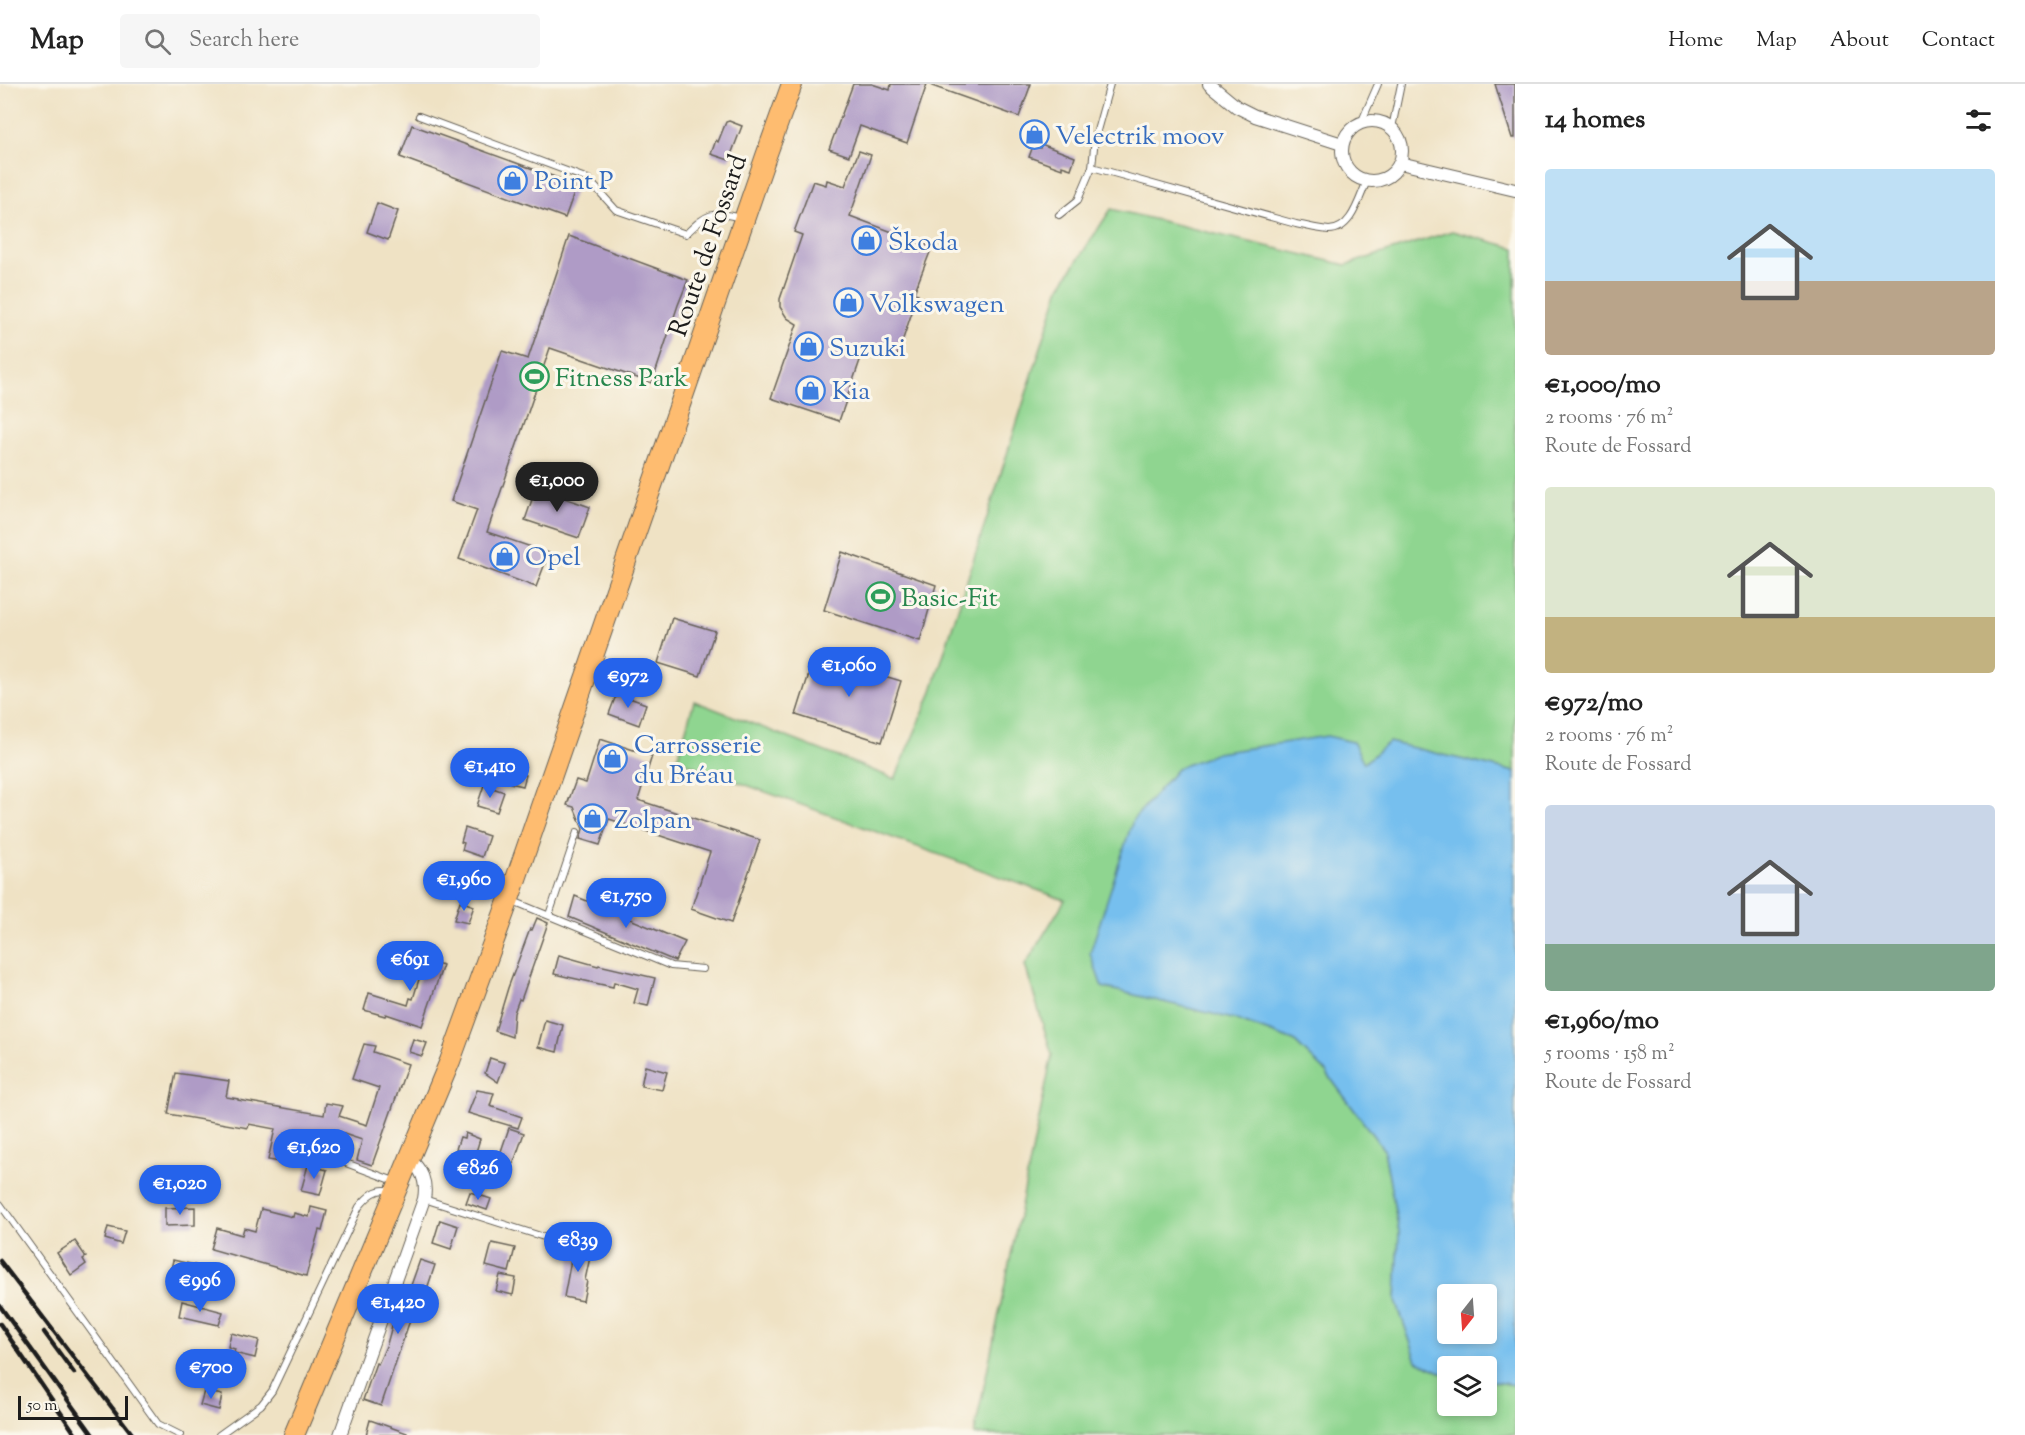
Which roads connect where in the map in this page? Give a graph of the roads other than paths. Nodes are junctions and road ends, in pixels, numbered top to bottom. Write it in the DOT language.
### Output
graph roads {
  1 [pos="792,84"];
  2 [pos="1110,84"];
  3 [pos="1209,84"];
  4 [pos="1377,84"];
  5 [pos="1401,84"];
  6 [pos="419,116"];
  7 [pos="1361,123"];
  8 [pos="1392,128"];
  9 [pos="1342,144"];
  10 [pos="1400,163"];
  11 [pos="1092,167"];
  12 [pos="1367,181"];
  13 [pos="1515,190"];
  14 [pos="1059,215"];
  15 [pos="745,218"];
  16 [pos="576,832"];
  17 [pos="509,899"];
  18 [pos="549,915"];
  19 [pos="703,969"];
  20 [pos="308,1149"];
  21 [pos="408,1159"];
  22 [pos="397,1187"];
  23 [pos="424,1199"];
  24 [pos="0,1204"];
  25 [pos="548,1238"];
  26 [pos="180,1435"];
  27 [pos="219,1435"];
  28 [pos="294,1435"];
  29 [pos="340,1435"];
  1 -- 15 [label="main road, Route de Fossard"];
  2 -- 11 [label="lane"];
  3 -- 9 [label="street"];
  4 -- 7 [label="lane"];
  5 -- 8 [label="lane"];
  6 -- 15 [label="lane"];
  7 -- 8 [label="street"];
  7 -- 9 [label="street"];
  8 -- 10 [label="street"];
  9 -- 12 [label="street"];
  10 -- 12 [label="street"];
  10 -- 13 [label="street"];
  11 -- 12 [label="lane"];
  11 -- 14 [label="lane"];
  15 -- 17 [label="main road, Route de Fossard"];
  16 -- 18 [label="lane"];
  17 -- 18 [label="lane"];
  17 -- 21 [label="main road, Route de Fossard"];
  18 -- 19 [label="lane"];
  20 -- 22 [label="lane"];
  21 -- 22 [label="main road, Route de Fossard"];
  21 -- 23 [label="street"];
  22 -- 27 [label="lane"];
  22 -- 28 [label="main road, Route de Fossard"];
  23 -- 25 [label="lane"];
  23 -- 29 [label="street"];
  24 -- 26 [label="lane"];
}
